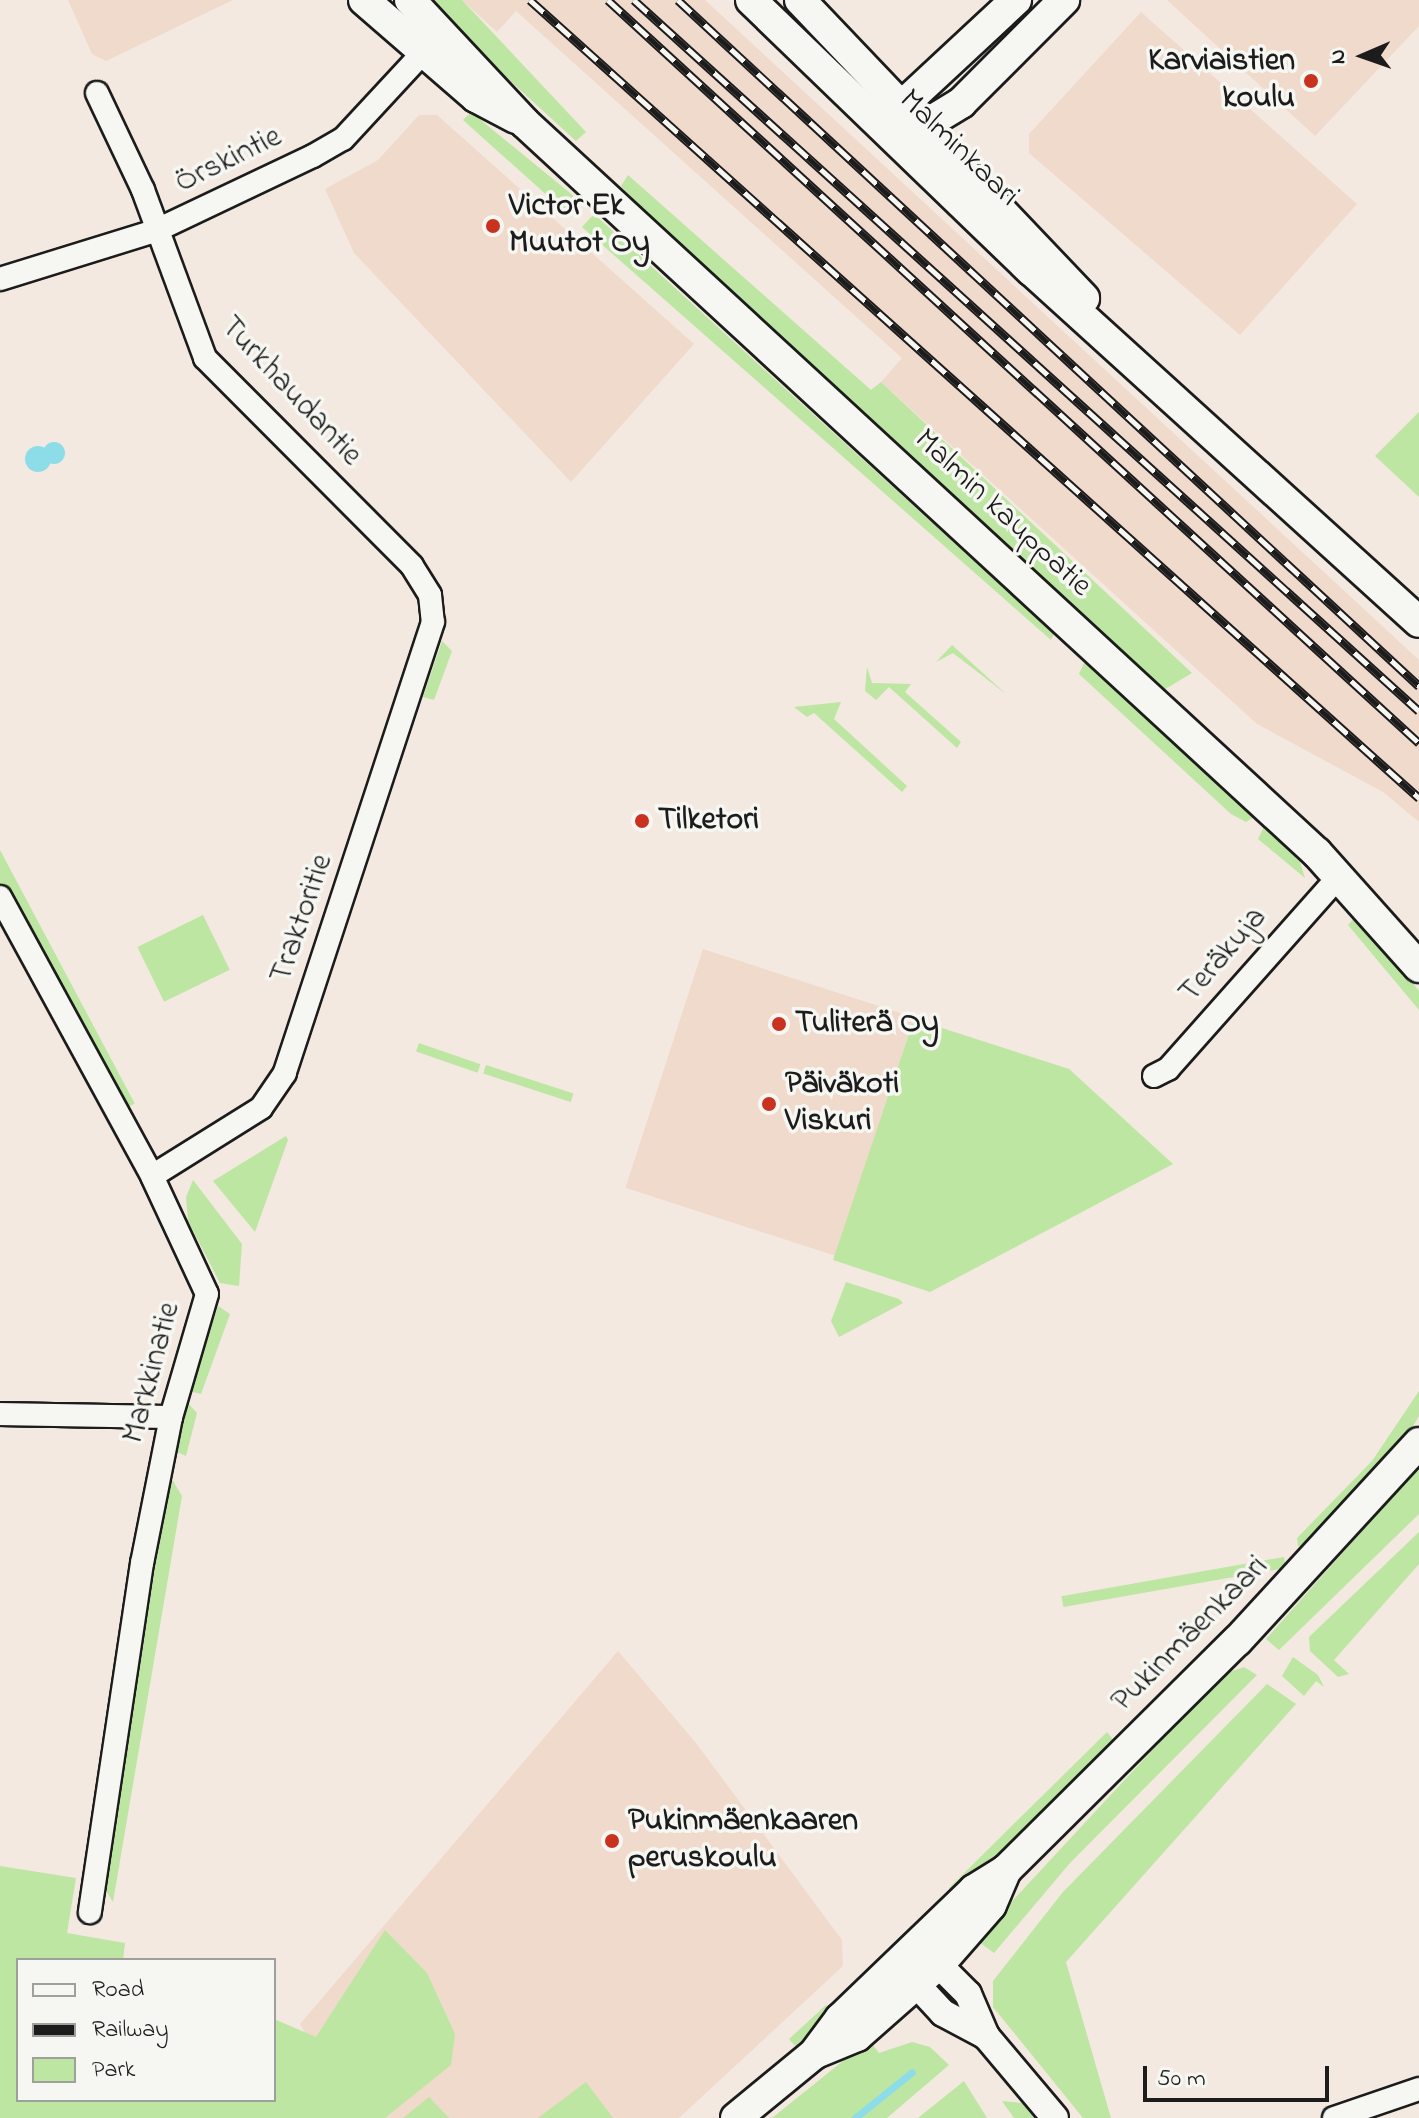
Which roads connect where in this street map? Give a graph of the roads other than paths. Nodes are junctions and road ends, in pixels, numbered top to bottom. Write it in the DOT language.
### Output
graph roads {
  1 [pos="364,0"];
  2 [pos="410,0"];
  3 [pos="751,0"];
  4 [pos="800,0"];
  5 [pos="1016,0"];
  6 [pos="1064,0"];
  7 [pos="432,42"];
  8 [pos="97,93"];
  9 [pos="904,104"];
  10 [pos="928,128"];
  11 [pos="897,139"];
  12 [pos="155,231"];
  13 [pos="0,279"];
  14 [pos="1119,344"];
  15 [pos="433,622"];
  16 [pos="1419,622"];
  17 [pos="1340,875"];
  18 [pos="0,897"];
  19 [pos="1419,967"];
  20 [pos="1154,1076"];
  21 [pos="152,1176"];
  22 [pos="0,1414"];
  23 [pos="171,1417"];
  24 [pos="1419,1443"];
  25 [pos="90,1912"];
  26 [pos="930,1954"];
  27 [pos="917,1985"];
  28 [pos="986,2036"];
  29 [pos="814,2054"];
  30 [pos="1419,2089"];
  31 [pos="736,2118"];
  32 [pos="1055,2118"];
  33 [pos="1334,2118"];
  1 -- 7 [label="main road, Malmin kauppatie"];
  2 -- 7 [label="main road, Malmin kauppatie"];
  3 -- 11 [label="main road, Malminkaari"];
  4 -- 9 [label="main road, Malminkaari"];
  5 -- 9 [label="main road"];
  6 -- 10 [label="main road"];
  7 -- 12 [label="street, Örskintie"];
  7 -- 17 [label="main road, Malmin kauppatie"];
  8 -- 12 [label="street, Turkhaudantie"];
  9 -- 10 [label="main road, Malminkaari"];
  9 -- 11 [label="main road"];
  10 -- 11 [label="main road"];
  10 -- 14 [label="main road, Malminkaari"];
  11 -- 14 [label="main road, Malminkaari"];
  12 -- 13 [label="street, Örskintie"];
  12 -- 15 [label="street, Turkhaudantie"];
  14 -- 16 [label="main road, Malminkaari"];
  15 -- 21 [label="street, Traktoritie"];
  17 -- 19 [label="main road, Malmin kauppatie"];
  17 -- 20 [label="street, Teräkuja"];
  18 -- 21 [label="street, Markkinatie"];
  21 -- 23 [label="street, Markkinatie"];
  22 -- 23 [label="street"];
  23 -- 25 [label="street, Markkinatie"];
  24 -- 26 [label="main road, Pukinmäenkaari"];
  26 -- 27 [label="main road, Pukinmäenkaari"];
  26 -- 28 [label="street"];
  26 -- 29 [label="main road, Pukinmäenkaari"];
  27 -- 28 [label="street"];
  27 -- 29 [label="main road, Pukinmäenkaari"];
  28 -- 32 [label="street"];
  29 -- 31 [label="main road, Pukinmäenkaari"];
  30 -- 33 [label="street"];
}
